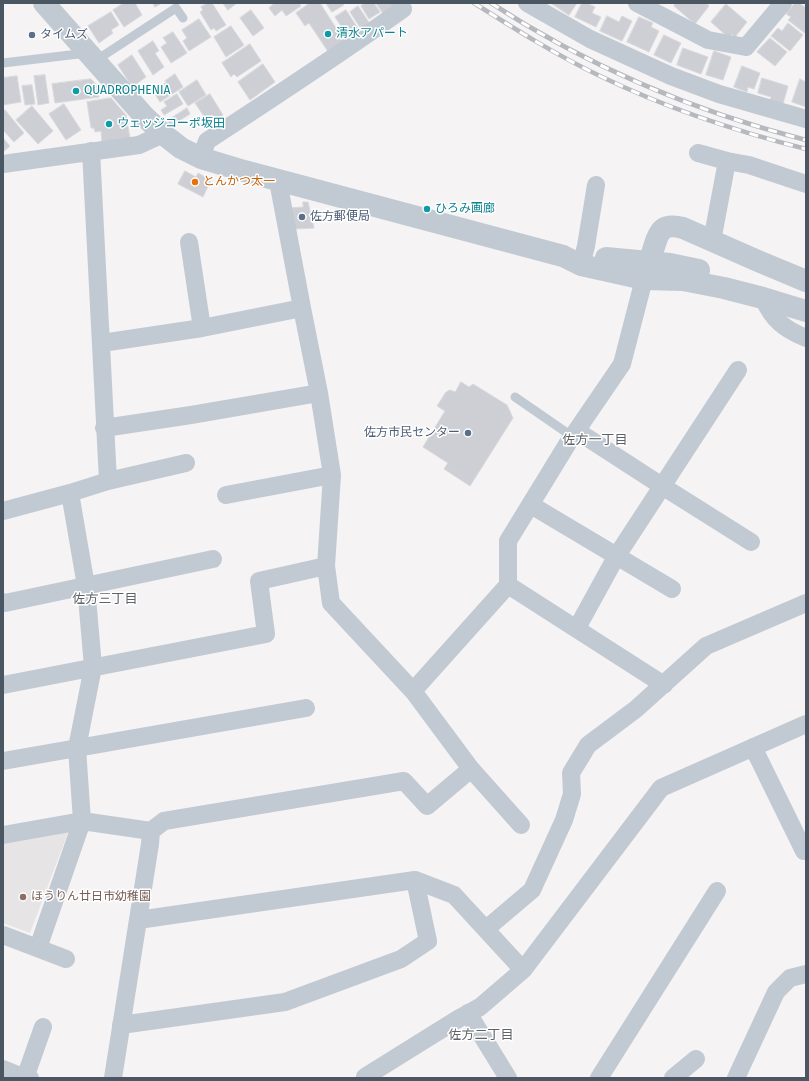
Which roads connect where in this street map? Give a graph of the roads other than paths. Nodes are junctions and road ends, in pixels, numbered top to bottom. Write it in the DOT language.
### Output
graph roads {
  1 [pos="44,3"];
  2 [pos="400,3"];
  3 [pos="527,3"];
  4 [pos="637,3"];
  5 [pos="783,3"];
  6 [pos="664,8"];
  7 [pos="183,18"];
  8 [pos="92,57"];
  9 [pos="3,63"];
  10 [pos="806,119"];
  11 [pos="163,134"];
  12 [pos="91,151"];
  13 [pos="698,153"];
  14 [pos="201,158"];
  15 [pos="727,161"];
  16 [pos="3,164"];
  17 [pos="278,181"];
  18 [pos="806,184"];
  19 [pos="596,185"];
  20 [pos="712,241"];
  21 [pos="189,242"];
  22 [pos="576,259"];
  23 [pos="647,270"];
  24 [pos="805,279"];
  25 [pos="763,298"];
  26 [pos="302,308"];
  27 [pos="806,310"];
  28 [pos="202,328"];
  29 [pos="806,338"];
  30 [pos="102,343"];
  31 [pos="738,370"];
  32 [pos="319,393"];
  33 [pos="515,397"];
  34 [pos="104,428"];
  35 [pos="575,434"];
  36 [pos="186,463"];
  37 [pos="332,475"];
  38 [pos="108,481"];
  39 [pos="662,486"];
  40 [pos="70,493"];
  41 [pos="226,495"];
  42 [pos="531,505"];
  43 [pos="3,511"];
  44 [pos="751,542"];
  45 [pos="616,557"];
  46 [pos="213,559"];
  47 [pos="326,566"];
  48 [pos="508,585"];
  49 [pos="86,586"];
  50 [pos="672,589"];
  51 [pos="3,602"];
  52 [pos="806,603"];
  53 [pos="577,628"];
  54 [pos="93,667"];
  55 [pos="664,684"];
  56 [pos="3,685"];
  57 [pos="413,691"];
  58 [pos="306,708"];
  59 [pos="806,724"];
  60 [pos="753,747"];
  61 [pos="77,748"];
  62 [pos="3,761"];
  63 [pos="471,769"];
  64 [pos="82,821"];
  65 [pos="521,826"];
  66 [pos="151,831"];
  67 [pos="3,835"];
  68 [pos="806,851"];
  69 [pos="415,880"];
  70 [pos="717,892"];
  71 [pos="138,920"];
  72 [pos="486,930"];
  73 [pos="3,935"];
  74 [pos="38,948"];
  75 [pos="66,959"];
  76 [pos="523,970"];
  77 [pos="806,974"];
  78 [pos="468,1013"];
  79 [pos="121,1025"];
  80 [pos="43,1026"];
  81 [pos="696,1059"];
  82 [pos="3,1069"];
  83 [pos="608,1075"];
  84 [pos="365,1077"];
  85 [pos="25,1078"];
  86 [pos="30,1078"];
  87 [pos="113,1078"];
  88 [pos="508,1078"];
  89 [pos="673,1078"];
  90 [pos="736,1078"];
  1 -- 8 [label="street"];
  2 -- 14 [label="street"];
  3 -- 10 [label="street"];
  4 -- 6 [label="street"];
  5 -- 6 [label="street"];
  7 -- 8 [label="lane"];
  8 -- 9 [label="lane"];
  8 -- 11 [label="street"];
  11 -- 12 [label="street"];
  11 -- 14 [label="street"];
  12 -- 16 [label="street"];
  12 -- 30 [label="street"];
  13 -- 15 [label="street"];
  14 -- 17 [label="street"];
  15 -- 18 [label="street"];
  15 -- 20 [label="street"];
  17 -- 22 [label="street"];
  17 -- 26 [label="street"];
  19 -- 22 [label="street"];
  20 -- 23 [label="street"];
  20 -- 24 [label="street"];
  21 -- 28 [label="street"];
  22 -- 23 [label="street"];
  23 -- 25 [label="street"];
  23 -- 27 [label="street"];
  23 -- 35 [label="street"];
  25 -- 27 [label="street"];
  25 -- 29 [label="street"];
  26 -- 28 [label="street"];
  26 -- 32 [label="street"];
  28 -- 30 [label="street"];
  30 -- 34 [label="street"];
  31 -- 39 [label="street"];
  32 -- 34 [label="street"];
  32 -- 37 [label="street"];
  33 -- 35 [label="lane"];
  34 -- 38 [label="street"];
  35 -- 39 [label="street"];
  35 -- 42 [label="street"];
  36 -- 38 [label="street"];
  37 -- 41 [label="street"];
  37 -- 47 [label="street"];
  38 -- 40 [label="street"];
  39 -- 44 [label="street"];
  39 -- 45 [label="street"];
  40 -- 43 [label="street"];
  40 -- 49 [label="street"];
  42 -- 45 [label="street"];
  42 -- 48 [label="street"];
  45 -- 50 [label="street"];
  45 -- 53 [label="street"];
  46 -- 49 [label="street"];
  47 -- 54 [label="street"];
  47 -- 57 [label="street"];
  48 -- 53 [label="street"];
  48 -- 57 [label="street"];
  49 -- 51 [label="street"];
  49 -- 54 [label="street"];
  52 -- 55 [label="street"];
  53 -- 55 [label="street"];
  54 -- 56 [label="street"];
  54 -- 61 [label="street"];
  55 -- 72 [label="street"];
  57 -- 63 [label="street"];
  58 -- 61 [label="street"];
  59 -- 60 [label="street"];
  60 -- 68 [label="street"];
  60 -- 76 [label="street"];
  61 -- 62 [label="street"];
  61 -- 64 [label="street"];
  63 -- 65 [label="street"];
  63 -- 66 [label="street"];
  64 -- 66 [label="street"];
  64 -- 67 [label="street"];
  64 -- 74 [label="street"];
  66 -- 71 [label="street"];
  69 -- 71 [label="street"];
  69 -- 72 [label="street"];
  69 -- 79 [label="street"];
  70 -- 83 [label="street"];
  71 -- 79 [label="street"];
  72 -- 76 [label="street"];
  73 -- 74 [label="street"];
  74 -- 75 [label="street"];
  76 -- 78 [label="street"];
  77 -- 90 [label="street"];
  78 -- 84 [label="street"];
  78 -- 88 [label="street"];
  79 -- 87 [label="street"];
  80 -- 85 [label="street"];
  81 -- 89 [label="street"];
  82 -- 85 [label="street"];
  85 -- 86 [label="street"];
}
